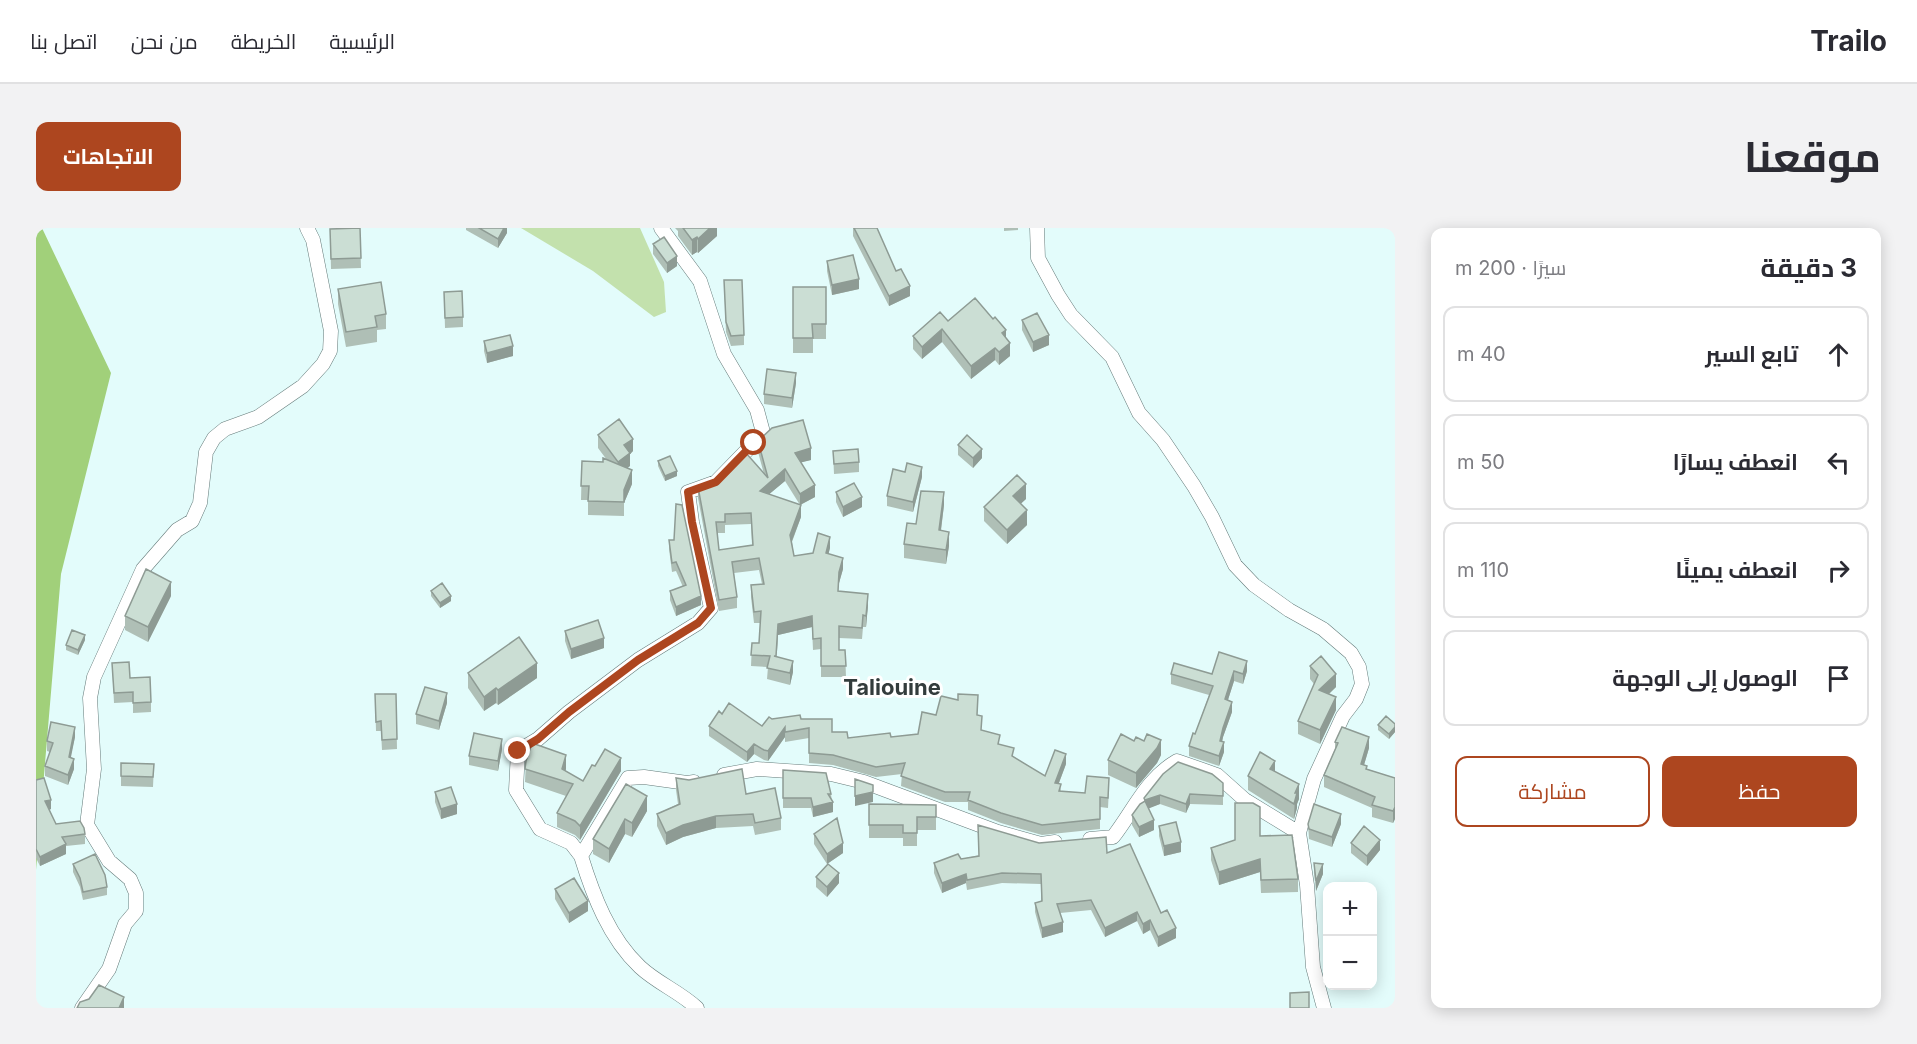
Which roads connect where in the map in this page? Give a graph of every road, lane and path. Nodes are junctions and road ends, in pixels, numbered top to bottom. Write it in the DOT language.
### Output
graph roads {
  1 [pos="307,228"];
  2 [pos="661,228"];
  3 [pos="1037,228"];
  4 [pos="1299,833"];
  5 [pos="581,856"];
  6 [pos="82,1008"];
  7 [pos="698,1008"];
  8 [pos="1324,1008"];
  1 -- 6 [label="street"];
  2 -- 5 [label="street"];
  3 -- 4 [label="street"];
  4 -- 5 [label="street"];
  4 -- 8 [label="street"];
  5 -- 7 [label="street"];
}
